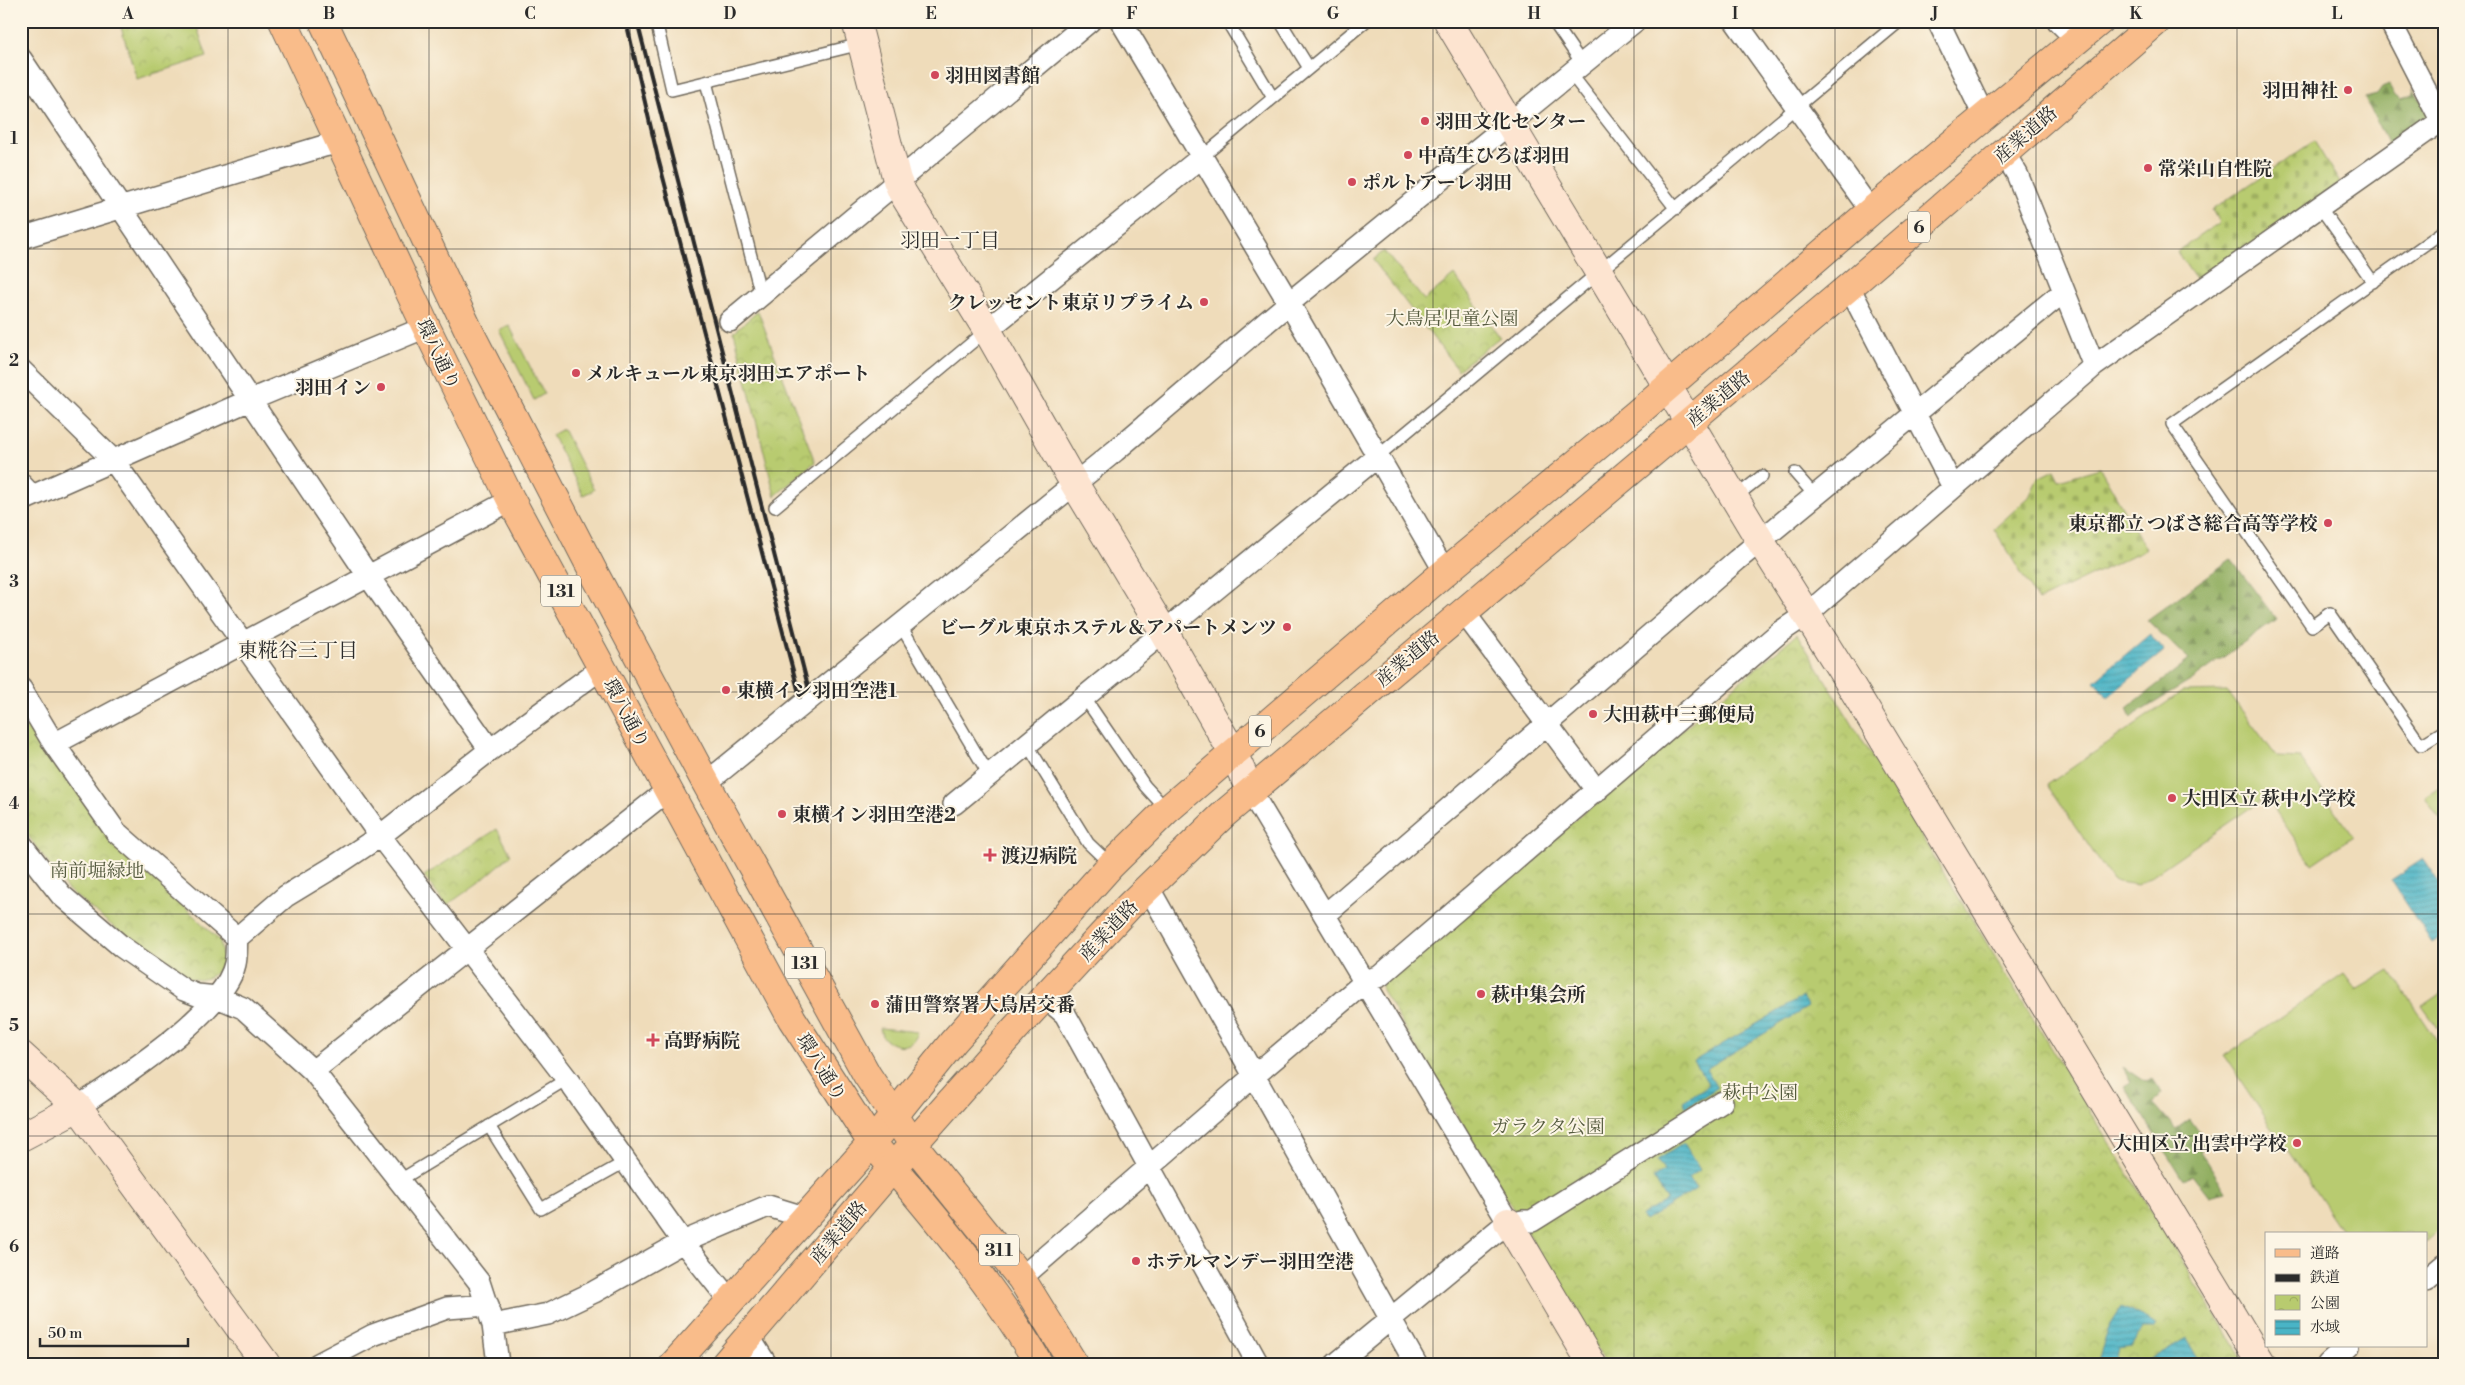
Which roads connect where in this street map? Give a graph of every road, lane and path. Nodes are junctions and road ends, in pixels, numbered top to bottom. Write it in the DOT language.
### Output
graph roads {
  1 [pos="283,21"];
  2 [pos="323,21"];
  3 [pos="656,21"];
  4 [pos="1090,21"];
  5 [pos="1121,21"];
  6 [pos="1227,21"];
  7 [pos="1280,21"];
  8 [pos="1448,21"];
  9 [pos="1553,21"];
  10 [pos="1735,21"];
  11 [pos="1900,21"];
  12 [pos="2100,21"];
  13 [pos="2157,21"];
  14 [pos="2390,21"];
  15 [pos="1632,22"];
  16 [pos="1360,23"];
  17 [pos="2066,24"];
  18 [pos="1937,27"];
  19 [pos="858,33"];
  20 [pos="21,59"];
  21 [pos="1310,68"];
  22 [pos="1577,69"];
  23 [pos="2040,71"];
  24 [pos="706,82"];
  25 [pos="1273,98"];
  26 [pos="1795,108"];
  27 [pos="1985,118"];
  28 [pos="2443,122"];
  29 [pos="1508,123"];
  30 [pos="339,143"];
  31 [pos="2004,153"];
  32 [pos="1202,157"];
  33 [pos="897,180"];
  34 [pos="2320,207"];
  35 [pos="120,209"];
  36 [pos="1676,209"];
  37 [pos="1871,211"];
  38 [pos="2444,232"];
  39 [pos="21,238"];
  40 [pos="1600,273"];
  41 [pos="2373,282"];
  42 [pos="1850,287"];
  43 [pos="2063,292"];
  44 [pos="761,295"];
  45 [pos="1289,303"];
  46 [pos="730,321"];
  47 [pos="426,327"];
  48 [pos="986,330"];
  49 [pos="2094,366"];
  50 [pos="21,370"];
  51 [pos="1667,387"];
  52 [pos="250,400"];
  53 [pos="1915,413"];
  54 [pos="1688,422"];
  55 [pos="1378,456"];
  56 [pos="113,460"];
  57 [pos="1796,473"];
  58 [pos="1762,476"];
  59 [pos="21,477"];
  60 [pos="1074,483"];
  61 [pos="1953,487"];
  62 [pos="29,497"];
  63 [pos="1816,497"];
  64 [pos="1734,498"];
  65 [pos="511,500"];
  66 [pos="775,507"];
  67 [pos="1761,542"];
  68 [pos="1445,572"];
  69 [pos="369,577"];
  70 [pos="1462,611"];
  71 [pos="1807,614"];
  72 [pos="901,626"];
  73 [pos="1164,632"];
  74 [pos="243,643"];
  75 [pos="602,668"];
  76 [pos="21,689"];
  77 [pos="1084,697"];
  78 [pos="1547,724"];
  79 [pos="2444,731"];
  80 [pos="54,744"];
  81 [pos="1027,744"];
  82 [pos="490,750"];
  83 [pos="1233,753"];
  84 [pos="989,775"];
  85 [pos="706,783"];
  86 [pos="668,790"];
  87 [pos="1597,791"];
  88 [pos="1252,792"];
  89 [pos="954,804"];
  90 [pos="1167,810"];
  91 [pos="380,836"];
  92 [pos="21,844"];
  93 [pos="1111,865"];
  94 [pos="1148,887"];
  95 [pos="1324,915"];
  96 [pos="237,938"];
  97 [pos="466,950"];
  98 [pos="1366,981"];
  99 [pos="217,997"];
  100 [pos="1046,997"];
  101 [pos="21,1055"];
  102 [pos="313,1071"];
  103 [pos="1254,1076"];
  104 [pos="567,1079"];
  105 [pos="1722,1102"];
  106 [pos="78,1107"];
  107 [pos="893,1116"];
  108 [pos="489,1126"];
  109 [pos="21,1137"];
  110 [pos="872,1143"];
  111 [pos="913,1144"];
  112 [pos="625,1162"];
  113 [pos="1150,1166"];
  114 [pos="893,1168"];
  115 [pos="400,1180"];
  116 [pos="804,1217"];
  117 [pos="1515,1222"];
  118 [pos="683,1242"];
  119 [pos="2444,1265"];
  120 [pos="1021,1278"];
  121 [pos="2428,1278"];
  122 [pos="731,1302"];
  123 [pos="490,1314"];
  124 [pos="1391,1318"];
  125 [pos="749,1337"];
  126 [pos="2347,1348"];
  127 [pos="266,1364"];
  128 [pos="318,1364"];
  129 [pos="498,1364"];
  130 [pos="674,1364"];
  131 [pos="725,1364"];
  132 [pos="766,1364"];
  133 [pos="1039,1364"];
  134 [pos="1074,1364"];
  135 [pos="1258,1364"];
  136 [pos="1336,1364"];
  137 [pos="1416,1364"];
  138 [pos="1592,1364"];
  139 [pos="2262,1364"];
  140 [pos="2328,1364"];
  1 -- 30 [label="main road, 環八通り / 131"];
  2 -- 85 [label="main road, 環八通り / 131"];
  3 -- 24 [label="lane"];
  4 -- 33 [label="street"];
  5 -- 32 [label="street"];
  6 -- 25 [label="lane"];
  7 -- 21 [label="lane"];
  8 -- 29 [label="street"];
  9 -- 22 [label="lane"];
  10 -- 26 [label="street"];
  11 -- 26 [label="lane"];
  12 -- 23 [label="main road, 産業道路 / 6"];
  13 -- 31 [label="main road, 産業道路 / 6"];
  14 -- 28 [label="street"];
  15 -- 22 [label="street"];
  16 -- 21 [label="lane"];
  17 -- 23 [label="main road"];
  18 -- 27 [label="street"];
  19 -- 24 [label="lane"];
  19 -- 33 [label="street"];
  20 -- 35 [label="street"];
  21 -- 25 [label="lane"];
  22 -- 29 [label="street"];
  22 -- 36 [label="lane"];
  23 -- 27 [label="main road, 産業道路 / 6"];
  24 -- 44 [label="lane"];
  25 -- 32 [label="lane"];
  26 -- 36 [label="lane"];
  26 -- 37 [label="street"];
  27 -- 37 [label="main road, 産業道路 / 6"];
  28 -- 34 [label="street"];
  29 -- 40 [label="street"];
  29 -- 45 [label="street"];
  30 -- 35 [label="street"];
  30 -- 47 [label="main road, 環八通り / 131"];
  31 -- 42 [label="main road, 産業道路 / 6"];
  31 -- 43 [label="street"];
  32 -- 45 [label="street"];
  32 -- 48 [label="street"];
  33 -- 44 [label="street"];
  33 -- 48 [label="street"];
  34 -- 41 [label="lane"];
  34 -- 49 [label="street"];
  35 -- 39 [label="street"];
  35 -- 52 [label="street"];
  36 -- 40 [label="lane"];
  37 -- 51 [label="main road, 産業道路 / 6"];
  38 -- 41 [label="lane"];
  40 -- 51 [label="street"];
  40 -- 55 [label="lane"];
  41 -- 79 [label="lane"];
  42 -- 53 [label="street"];
  42 -- 54 [label="main road, 産業道路 / 6"];
  43 -- 49 [label="street"];
  43 -- 53 [label="street"];
  44 -- 46 [label="street"];
  45 -- 55 [label="street"];
  45 -- 60 [label="street"];
  47 -- 52 [label="street"];
  47 -- 65 [label="main road, 環八通り / 131"];
  48 -- 60 [label="street"];
  48 -- 66 [label="lane"];
  49 -- 61 [label="street"];
  50 -- 56 [label="street"];
  51 -- 54 [label="street"];
  51 -- 68 [label="main road, 産業道路 / 6"];
  52 -- 56 [label="street"];
  52 -- 69 [label="street"];
  53 -- 61 [label="street"];
  53 -- 63 [label="street"];
  54 -- 64 [label="street"];
  54 -- 70 [label="main road, 産業道路 / 6"];
  55 -- 68 [label="street"];
  55 -- 73 [label="street"];
  56 -- 62 [label="street"];
  56 -- 74 [label="street"];
  57 -- 63 [label="lane"];
  58 -- 64 [label="lane"];
  59 -- 62 [label="lane"];
  60 -- 72 [label="street"];
  60 -- 73 [label="street"];
  61 -- 71 [label="street"];
  63 -- 67 [label="street"];
  64 -- 67 [label="street"];
  65 -- 69 [label="street"];
  65 -- 75 [label="main road, 環八通り / 131"];
  67 -- 71 [label="street"];
  67 -- 78 [label="street"];
  68 -- 83 [label="main road, 産業道路 / 6"];
  69 -- 74 [label="street"];
  69 -- 82 [label="street"];
  70 -- 78 [label="street"];
  70 -- 88 [label="main road, 産業道路 / 6"];
  71 -- 87 [label="street"];
  71 -- 139 [label="street"];
  72 -- 84 [label="lane"];
  72 -- 85 [label="street"];
  73 -- 77 [label="street"];
  73 -- 83 [label="street"];
  74 -- 80 [label="street"];
  74 -- 91 [label="street"];
  75 -- 82 [label="street"];
  75 -- 86 [label="main road, 環八通り / 131"];
  76 -- 80 [label="street"];
  77 -- 81 [label="street"];
  77 -- 90 [label="lane"];
  78 -- 87 [label="street"];
  78 -- 95 [label="street"];
  80 -- 96 [label="street"];
  81 -- 84 [label="street"];
  81 -- 93 [label="lane"];
  82 -- 91 [label="street"];
  83 -- 88 [label="street"];
  83 -- 90 [label="main road, 産業道路 / 6"];
  84 -- 89 [label="street"];
  85 -- 107 [label="main road, 環八通り / 131"];
  86 -- 97 [label="street"];
  86 -- 110 [label="main road, 環八通り / 131"];
  87 -- 98 [label="street"];
  88 -- 94 [label="main road, 産業道路 / 6"];
  88 -- 95 [label="street"];
  90 -- 93 [label="main road, 産業道路 / 6"];
  91 -- 96 [label="street"];
  91 -- 97 [label="street"];
  92 -- 99 [label="street"];
  93 -- 107 [label="main road, 産業道路 / 6"];
  94 -- 100 [label="main road, 産業道路 / 6"];
  94 -- 103 [label="street"];
  95 -- 98 [label="street"];
  96 -- 99 [label="street"];
  97 -- 102 [label="street"];
  97 -- 104 [label="street"];
  98 -- 103 [label="street"];
  98 -- 117 [label="street"];
  99 -- 102 [label="street"];
  99 -- 106 [label="street"];
  100 -- 111 [label="main road, 産業道路 / 6"];
  100 -- 113 [label="street"];
  101 -- 106 [label="street"];
  102 -- 115 [label="street"];
  103 -- 113 [label="street"];
  103 -- 124 [label="street"];
  104 -- 108 [label="lane"];
  104 -- 112 [label="street"];
  105 -- 117 [label="street"];
  106 -- 109 [label="street"];
  106 -- 127 [label="street"];
  107 -- 110 [label="main road, 産業道路 / 6"];
  107 -- 111 [label="main road, 環八通り / 131"];
  108 -- 112 [label="lane"];
  108 -- 115 [label="lane"];
  110 -- 114 [label="main road, 環八通り / 311"];
  110 -- 116 [label="main road, 産業道路"];
  111 -- 114 [label="main road, 産業道路"];
  111 -- 120 [label="main road, 環八通り / 311"];
  112 -- 118 [label="street"];
  113 -- 120 [label="street"];
  113 -- 135 [label="street"];
  114 -- 125 [label="main road, 産業道路"];
  114 -- 133 [label="main road, 環八通り / 311"];
  115 -- 123 [label="street"];
  116 -- 118 [label="street"];
  116 -- 122 [label="main road, 産業道路"];
  117 -- 124 [label="street"];
  117 -- 138 [label="street"];
  118 -- 122 [label="street"];
  118 -- 123 [label="street"];
  119 -- 121 [label="street"];
  120 -- 134 [label="main road, 環八通り / 311"];
  122 -- 130 [label="main road, 産業道路"];
  123 -- 128 [label="street"];
  123 -- 129 [label="street"];
  124 -- 136 [label="street"];
  124 -- 137 [label="street"];
  125 -- 131 [label="main road, 産業道路"];
  125 -- 132 [label="street"];
  126 -- 140 [label="street"];
}
